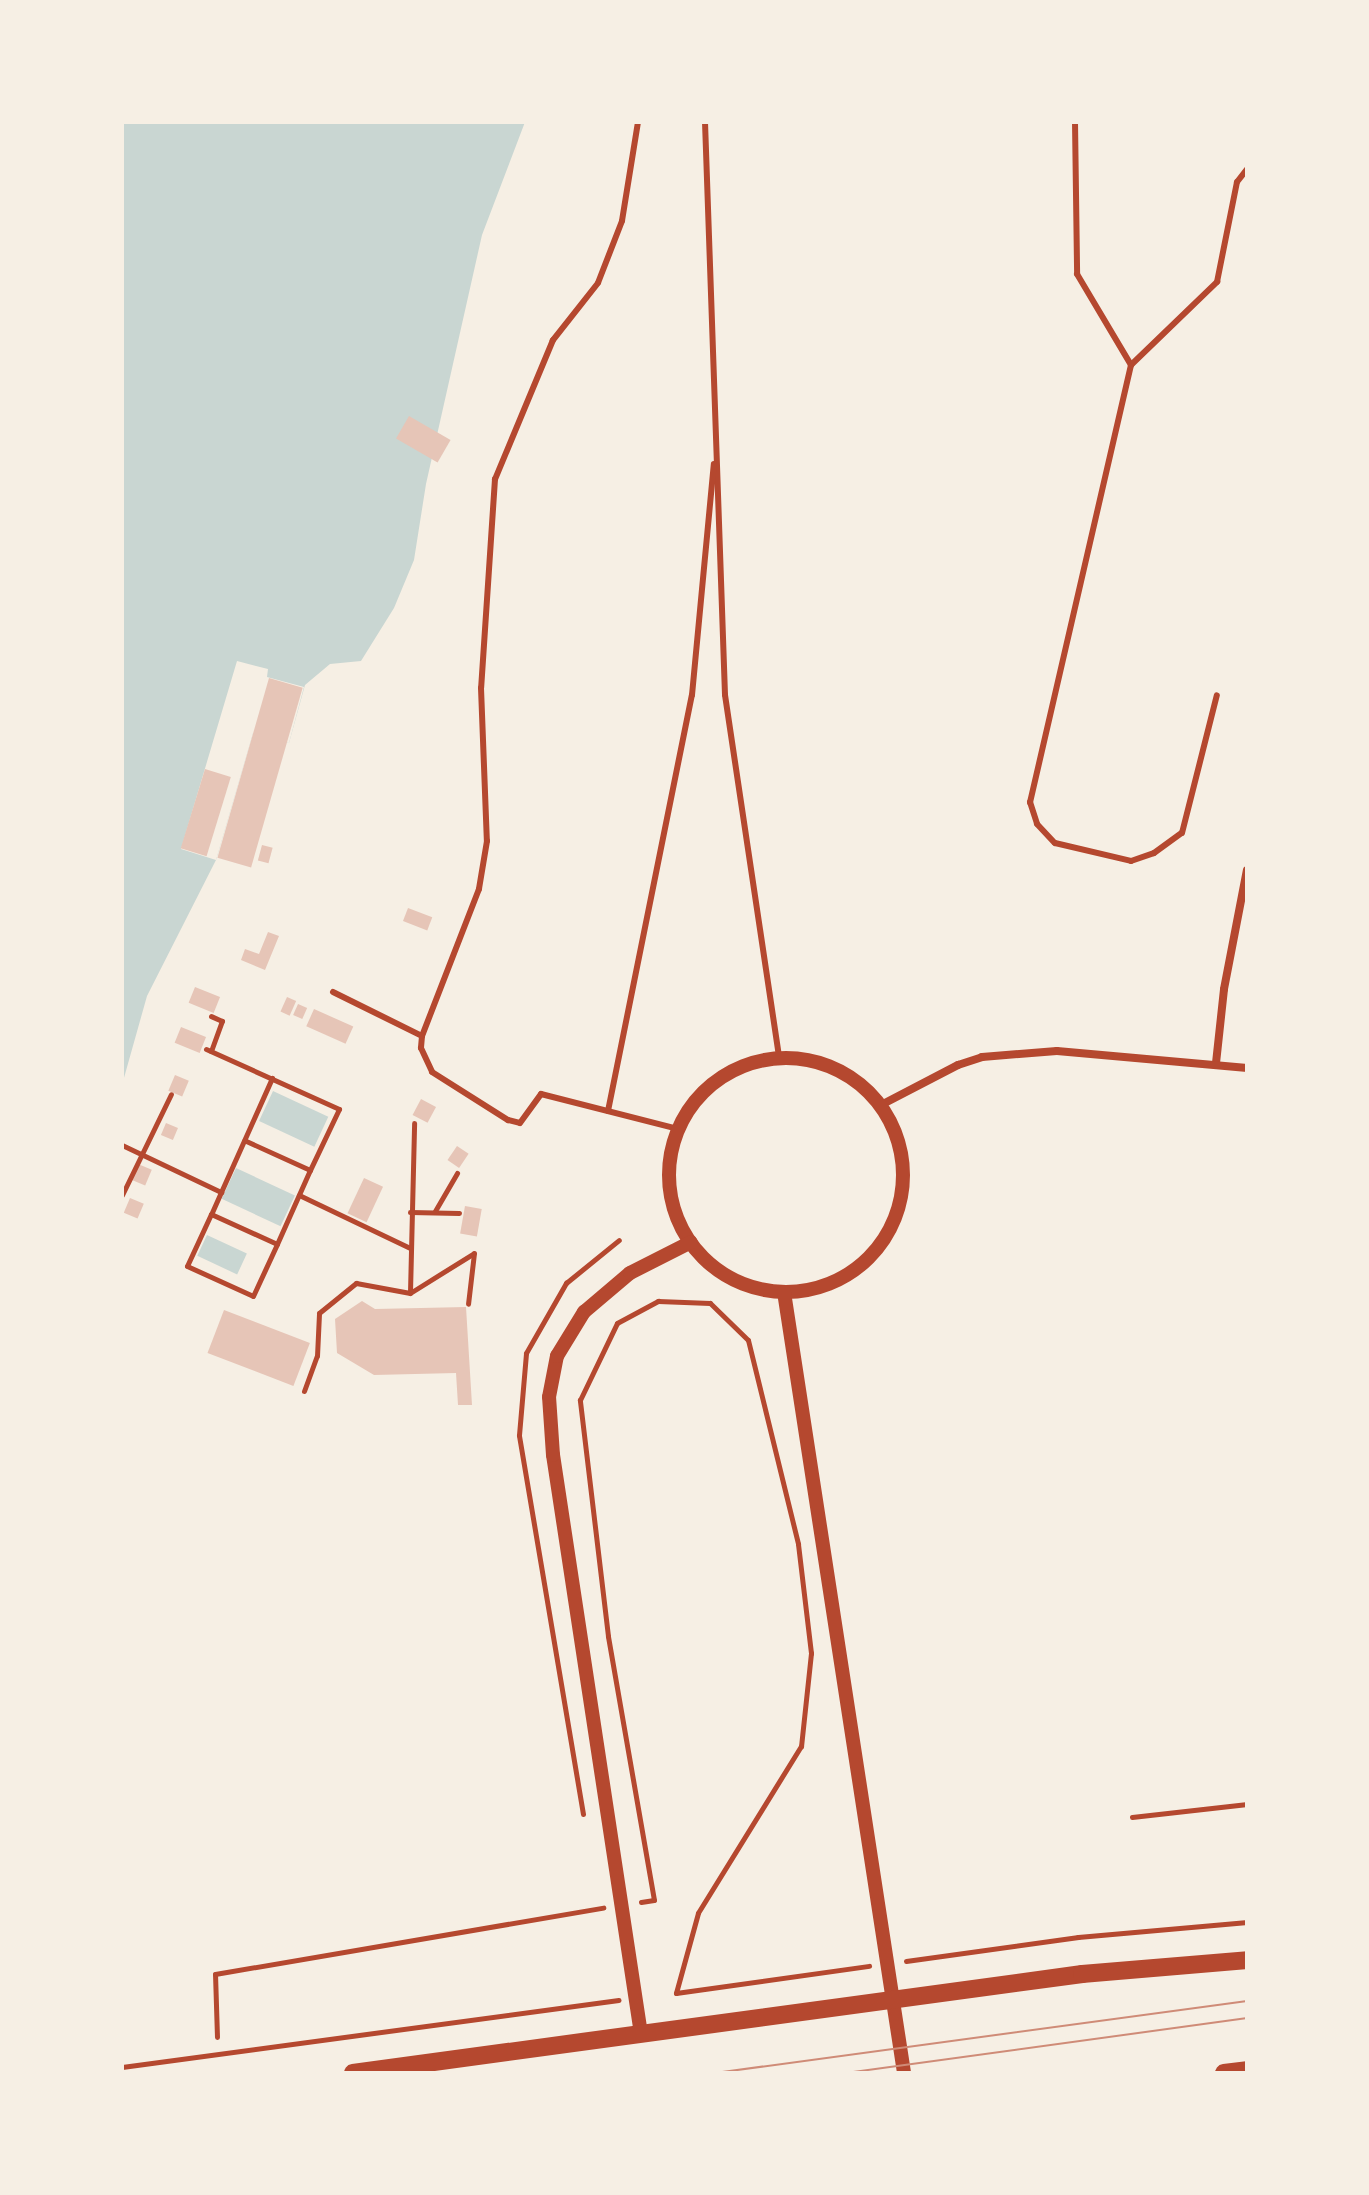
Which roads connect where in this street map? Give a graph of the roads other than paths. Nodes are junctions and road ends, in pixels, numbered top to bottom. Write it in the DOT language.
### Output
graph roads {
  1 [pos="638,122"];
  2 [pos="705,122"];
  3 [pos="1075,122"];
  4 [pos="1247,169"];
  5 [pos="1131,365"];
  6 [pos="716,438"];
  7 [pos="1217,695"];
  8 [pos="1247,870"];
  9 [pos="333,992"];
  10 [pos="422,1036"];
  11 [pos="779,1058"];
  12 [pos="1216,1063"];
  13 [pos="1247,1068"];
  14 [pos="881,1105"];
  15 [pos="608,1111"];
  16 [pos="678,1129"];
  17 [pos="691,1242"];
  18 [pos="784,1292"];
  19 [pos="1247,1960"];
  20 [pos="641,2034"];
  21 [pos="1247,2070"];
  22 [pos="353,2073"];
  23 [pos="904,2073"];
  24 [pos="1224,2073"];
  1 -- 10 [label="lane"];
  2 -- 6 [label="lane"];
  3 -- 5 [label="lane"];
  4 -- 5 [label="lane"];
  5 -- 7 [label="lane"];
  6 -- 11 [label="lane"];
  6 -- 15 [label="lane"];
  8 -- 12 [label="street"];
  9 -- 10 [label="lane"];
  10 -- 15 [label="lane"];
  11 -- 14 [label="street"];
  11 -- 16 [label="street"];
  12 -- 13 [label="street"];
  12 -- 14 [label="street"];
  14 -- 18 [label="street"];
  15 -- 16 [label="lane"];
  16 -- 17 [label="street"];
  17 -- 18 [label="street"];
  17 -- 20 [label="street"];
  18 -- 23 [label="street"];
  19 -- 20 [label="main road"];
  20 -- 22 [label="main road"];
  21 -- 24 [label="main road"];
}
